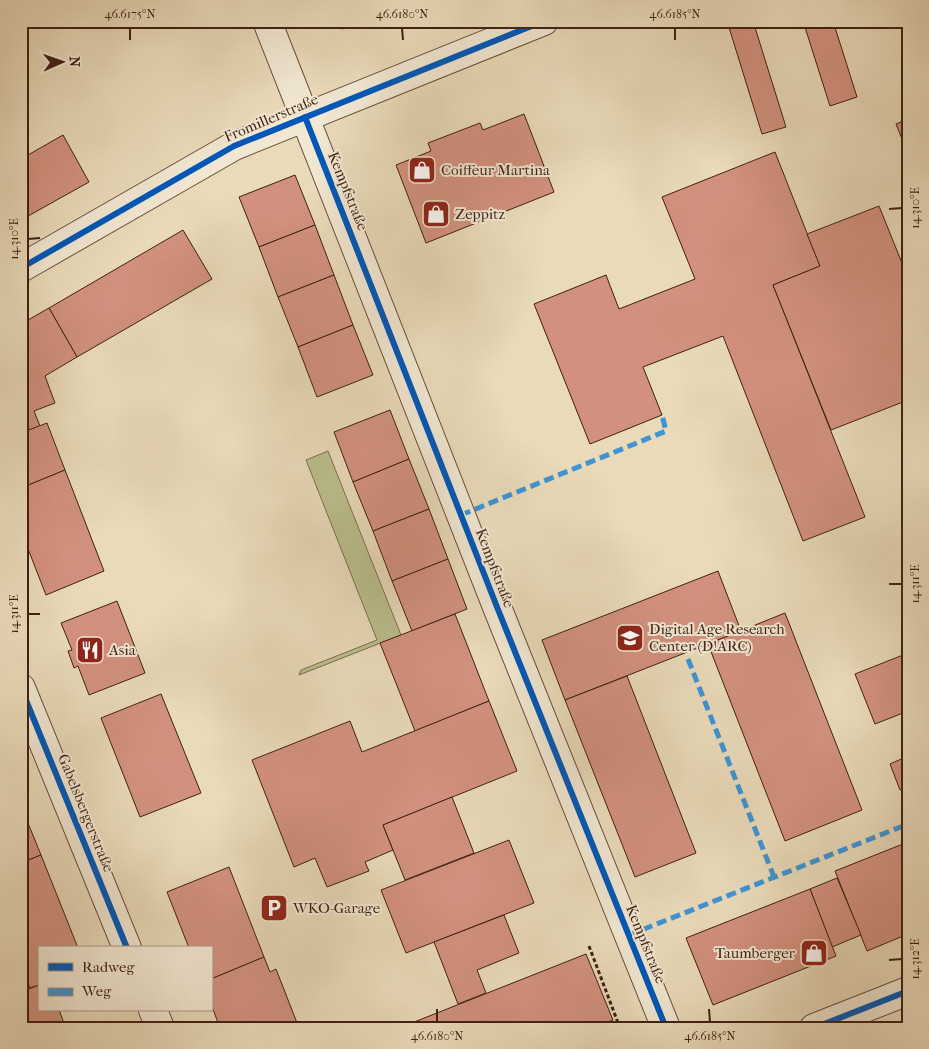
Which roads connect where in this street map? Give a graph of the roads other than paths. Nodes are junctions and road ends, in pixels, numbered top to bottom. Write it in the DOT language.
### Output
graph roads {
  1 [pos="267,21"];
  2 [pos="544,21"];
  3 [pos="305,117"];
  4 [pos="21,268"];
  5 [pos="21,688"];
  6 [pos="126,946"];
  7 [pos="908,991"];
  8 [pos="154,1012"];
  9 [pos="851,1021"];
  10 [pos="160,1028"];
  11 [pos="666,1028"];
  12 [pos="814,1028"];
  1 -- 3 [label="street, Kempfstraße"];
  2 -- 3 [label="street, Fromillerstraße"];
  3 -- 4 [label="street, Fromillerstraße"];
  3 -- 11 [label="street, Kempfstraße"];
  5 -- 6 [label="street, Gabelsbergerstraße"];
  7 -- 9 [label="street"];
  8 -- 10 [label="street"];
  9 -- 12 [label="street"];
}
